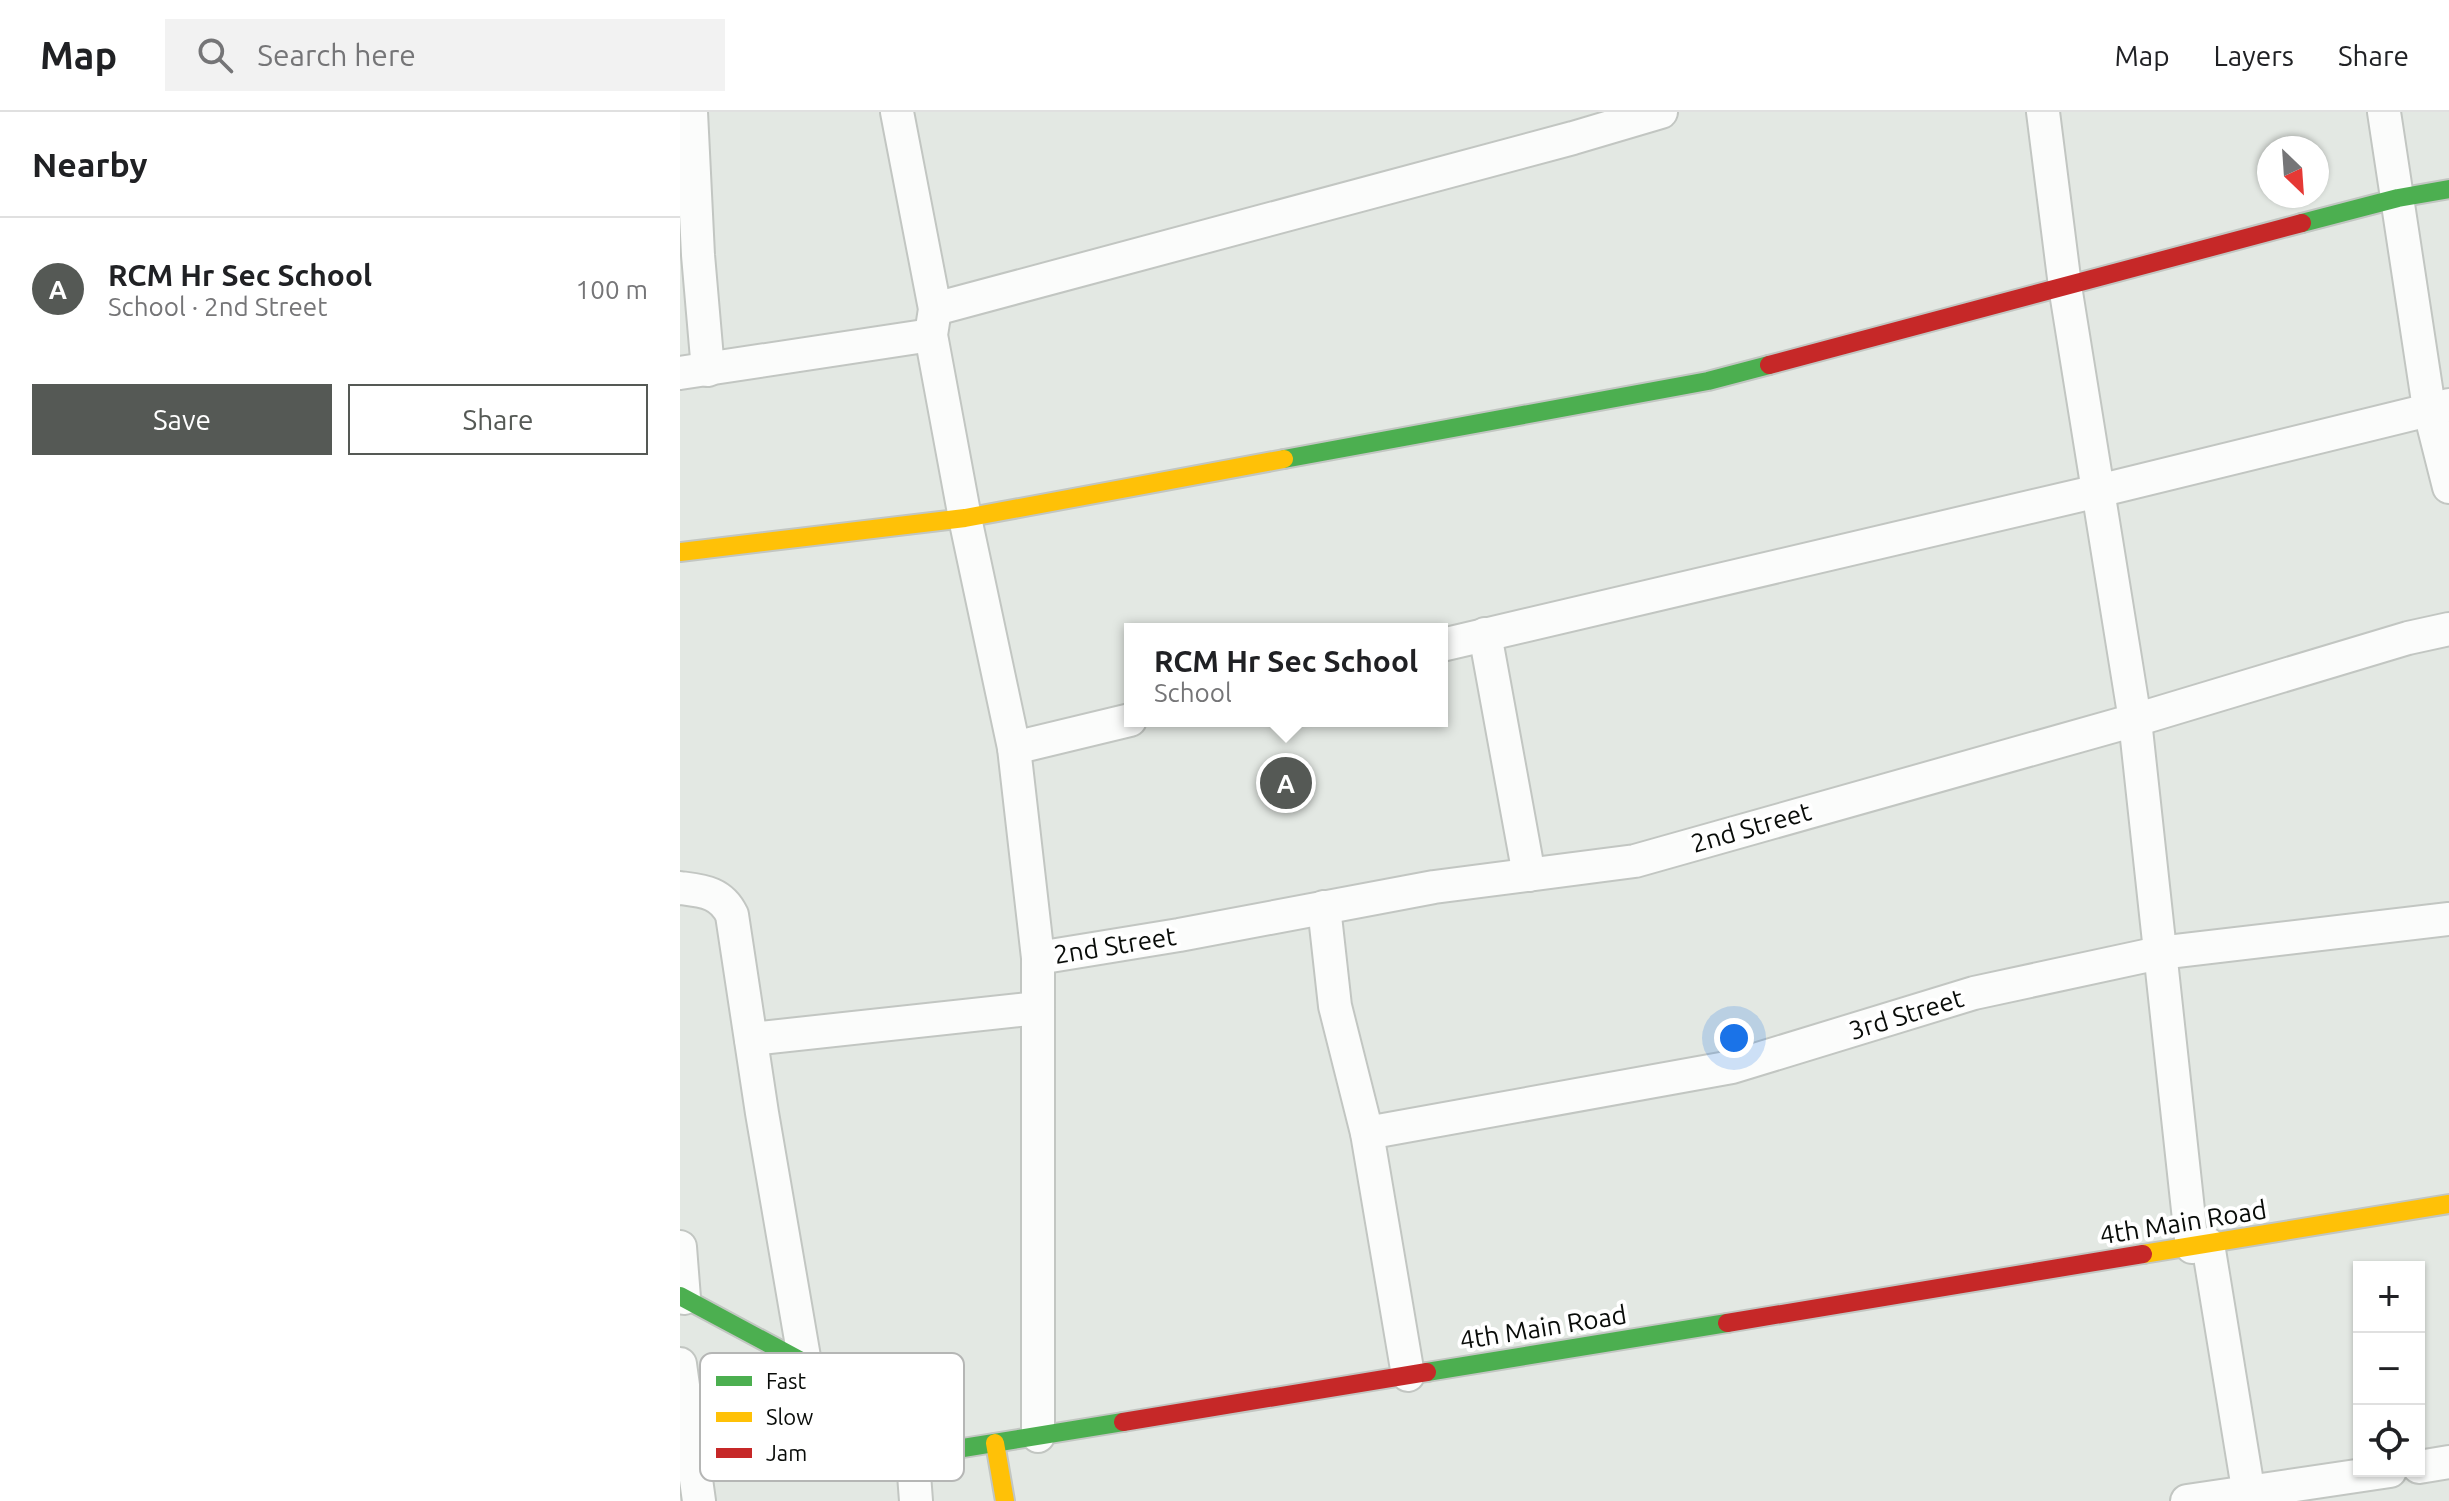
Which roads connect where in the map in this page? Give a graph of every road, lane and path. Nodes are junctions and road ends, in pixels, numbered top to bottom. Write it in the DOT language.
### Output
graph roads {
  1 [pos="691,112"];
  2 [pos="897,112"];
  3 [pos="1661,112"];
  4 [pos="2043,112"];
  5 [pos="2384,112"];
  6 [pos="1569,125"];
  7 [pos="2449,189"];
  8 [pos="2398,198"];
  9 [pos="689,255"];
  10 [pos="2065,286"];
  11 [pos="933,322"];
  12 [pos="694,371"];
  13 [pos="2439,406"];
  14 [pos="2449,487"];
  15 [pos="2098,491"];
  16 [pos="965,518"];
  17 [pos="680,552"];
  18 [pos="2449,629"];
  19 [pos="1485,634"];
  20 [pos="1448,643"];
  21 [pos="2135,720"];
  22 [pos="1124,721"];
  23 [pos="1014,748"];
  24 [pos="1529,875"];
  25 [pos="680,888"];
  26 [pos="1324,907"];
  27 [pos="2449,919"];
  28 [pos="2159,953"];
  29 [pos="1038,958"];
  30 [pos="1038,1008"];
  31 [pos="751,1039"];
  32 [pos="1367,1133"];
  33 [pos="2449,1204"];
  34 [pos="2200,1245"];
  35 [pos="680,1247"];
  36 [pos="682,1297"];
  37 [pos="786,1353"];
  38 [pos="803,1353"];
  39 [pos="680,1364"];
  40 [pos="1408,1375"];
  41 [pos="1038,1436"];
  42 [pos="995,1443"];
  43 [pos="964,1448"];
  44 [pos="2449,1462"];
  45 [pos="2425,1466"];
  46 [pos="2356,1477"];
  47 [pos="915,1481"];
  48 [pos="2250,1496"];
  49 [pos="699,1501"];
  50 [pos="916,1501"];
  51 [pos="1005,1501"];
  52 [pos="2187,1501"];
  1 -- 9 [label="street"];
  2 -- 11 [label="street"];
  3 -- 6 [label="street"];
  4 -- 10 [label="street"];
  5 -- 8 [label="street"];
  6 -- 11 [label="street"];
  7 -- 8 [label="street"];
  8 -- 10 [label="street"];
  8 -- 13 [label="street"];
  9 -- 12 [label="street"];
  10 -- 15 [label="street"];
  10 -- 16 [label="street"];
  11 -- 12 [label="street"];
  11 -- 16 [label="street"];
  13 -- 14 [label="street"];
  13 -- 15 [label="street"];
  15 -- 19 [label="street"];
  15 -- 21 [label="street"];
  16 -- 17 [label="street"];
  16 -- 23 [label="street"];
  18 -- 21 [label="street, 2nd Street"];
  19 -- 20 [label="street"];
  19 -- 24 [label="street"];
  21 -- 24 [label="street, 2nd Street"];
  21 -- 28 [label="street"];
  22 -- 23 [label="street"];
  23 -- 29 [label="street"];
  24 -- 26 [label="street, 2nd Street"];
  25 -- 31 [label="street"];
  26 -- 29 [label="street, 2nd Street"];
  26 -- 32 [label="street"];
  27 -- 28 [label="street, 3rd Street"];
  28 -- 32 [label="street, 3rd Street"];
  28 -- 34 [label="street"];
  29 -- 30 [label="street"];
  30 -- 31 [label="street"];
  30 -- 41 [label="street"];
  31 -- 38 [label="street"];
  32 -- 40 [label="street"];
  33 -- 34 [label="street, 4th Main Road"];
  34 -- 40 [label="street, 4th Main Road"];
  34 -- 48 [label="street"];
  35 -- 36 [label="street"];
  36 -- 37 [label="street, 4th Main Road"];
  39 -- 49 [label="street"];
  40 -- 41 [label="street, 4th Main Road"];
  41 -- 42 [label="street, 4th Main Road"];
  42 -- 43 [label="street, 4th Main Road"];
  42 -- 51 [label="street"];
  44 -- 45 [label="street"];
  46 -- 48 [label="street"];
  47 -- 50 [label="street"];
  48 -- 52 [label="street"];
}
